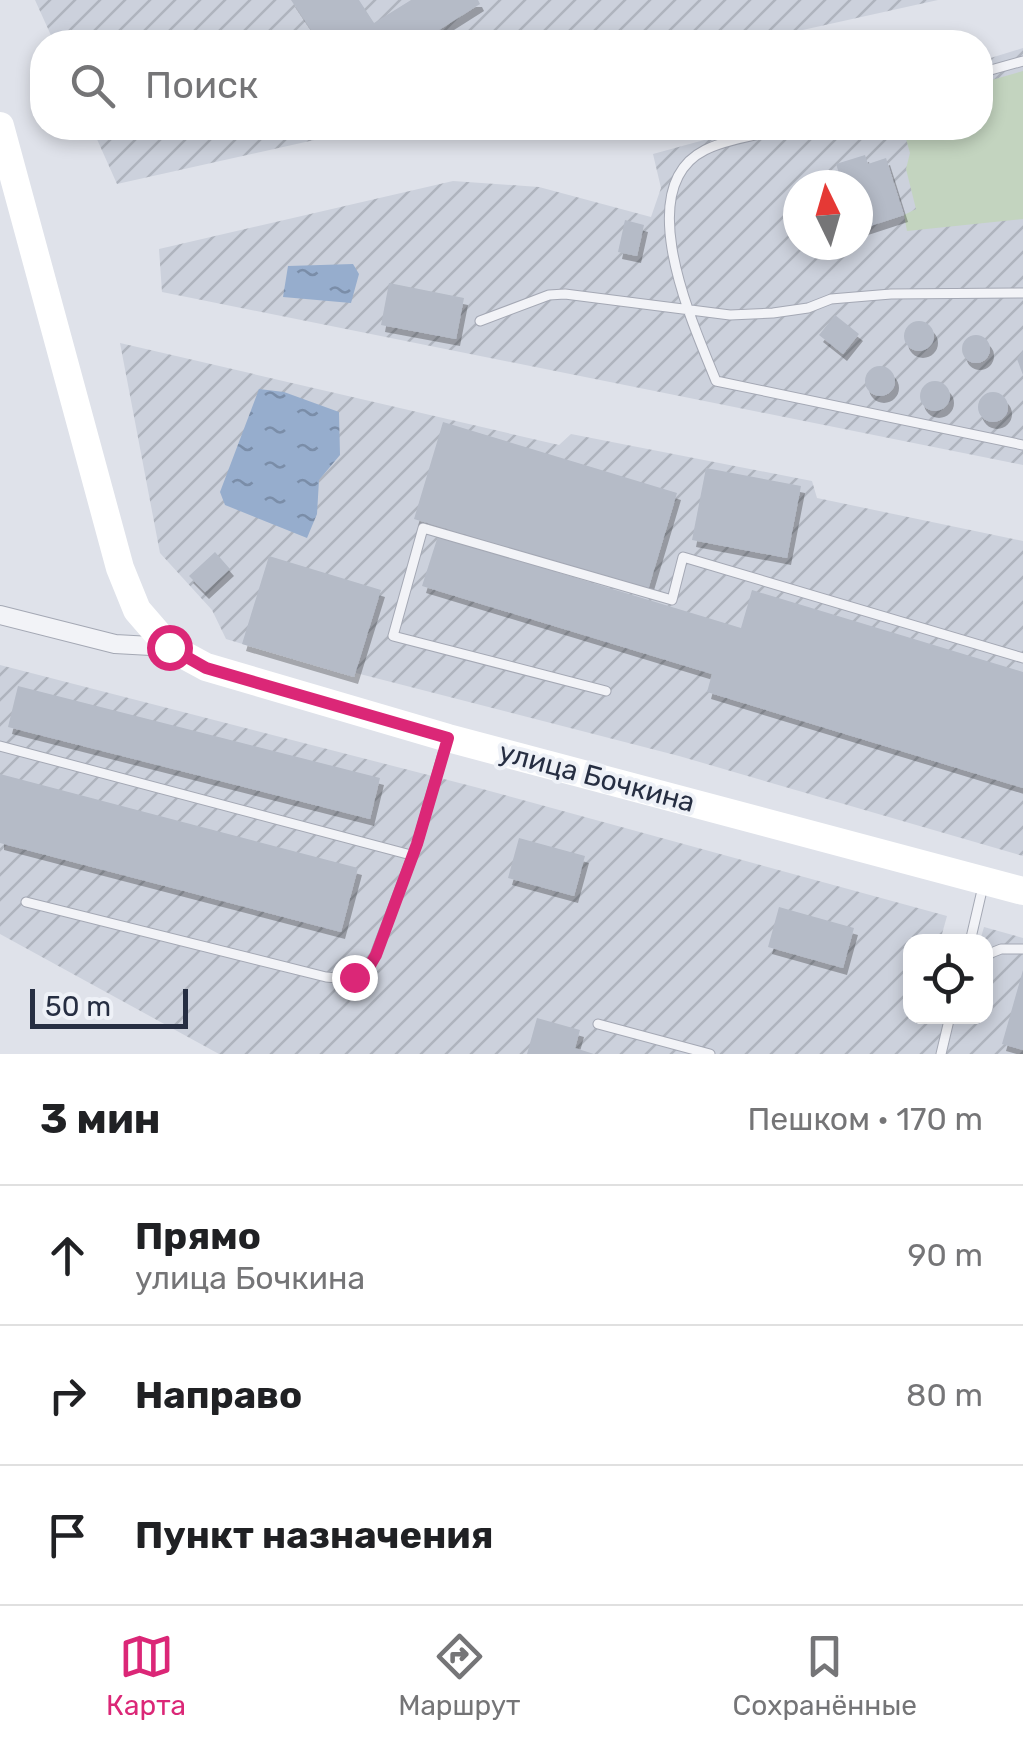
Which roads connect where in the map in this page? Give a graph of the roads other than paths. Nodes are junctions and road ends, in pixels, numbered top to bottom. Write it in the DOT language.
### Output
graph roads {
  1 [pos="1023,60"];
  2 [pos="993,68"];
  3 [pos="0,126"];
  4 [pos="742,140"];
  5 [pos="1023,293"];
  6 [pos="689,311"];
  7 [pos="480,321"];
  8 [pos="1021,444"];
  9 [pos="0,615"];
  10 [pos="169,647"];
  11 [pos="1023,658"];
  12 [pos="606,691"];
  13 [pos="448,738"];
  14 [pos="0,746"];
  15 [pos="411,855"];
  16 [pos="984,880"];
  17 [pos="1023,891"];
  18 [pos="26,902"];
  19 [pos="972,934"];
  20 [pos="1023,949"];
  21 [pos="993,952"];
  22 [pos="598,1024"];
  23 [pos="948,1024"];
  24 [pos="710,1054"];
  25 [pos="941,1054"];
  1 -- 2 [label="lane"];
  3 -- 10 [label="street"];
  4 -- 6 [label="lane"];
  5 -- 6 [label="lane"];
  6 -- 7 [label="lane"];
  6 -- 8 [label="lane"];
  9 -- 10 [label="street, улица Бочкина"];
  10 -- 13 [label="street, улица Бочкина"];
  11 -- 12 [label="lane"];
  13 -- 15 [label="lane"];
  13 -- 16 [label="street, улица Бочкина"];
  14 -- 15 [label="lane"];
  15 -- 18 [label="lane"];
  16 -- 17 [label="street, улица Бочкина"];
  16 -- 19 [label="lane"];
  20 -- 21 [label="lane"];
  22 -- 24 [label="lane"];
  23 -- 25 [label="lane"];
}
